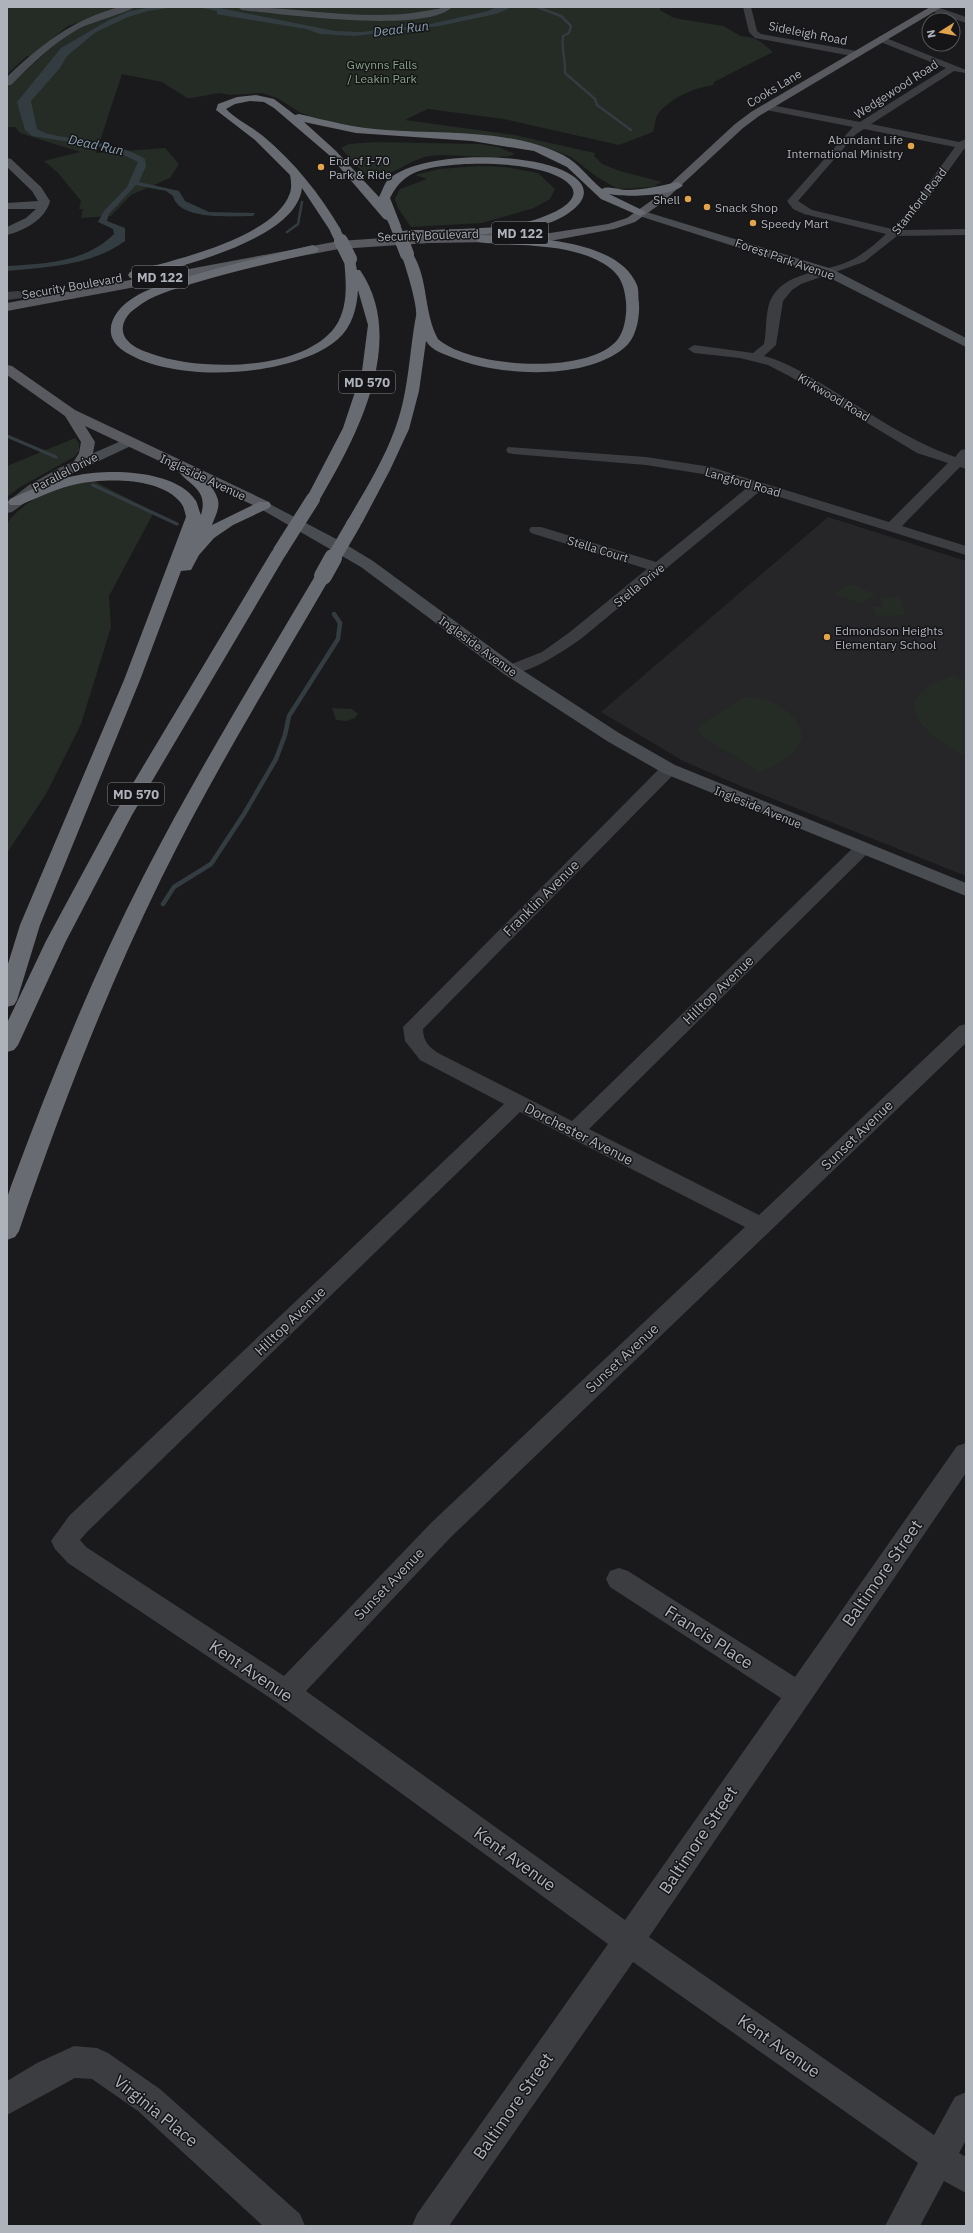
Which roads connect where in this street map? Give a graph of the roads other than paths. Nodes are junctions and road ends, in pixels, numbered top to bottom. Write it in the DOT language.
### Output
graph roads {
  1 [pos="130,7"];
  2 [pos="242,7"];
  3 [pos="447,7"];
  4 [pos="747,7"];
  5 [pos="936,8"];
  6 [pos="966,20"];
  7 [pos="881,39"];
  8 [pos="856,54"];
  9 [pos="953,68"];
  10 [pos="966,73"];
  11 [pos="7,83"];
  12 [pos="766,107"];
  13 [pos="280,108"];
  14 [pos="862,126"];
  15 [pos="964,144"];
  16 [pos="7,161"];
  17 [pos="296,173"];
  18 [pos="588,180"];
  19 [pos="681,181"];
  20 [pos="43,205"];
  21 [pos="7,206"];
  22 [pos="640,213"];
  23 [pos="396,230"];
  24 [pos="7,231"];
  25 [pos="966,232"];
  26 [pos="896,233"];
  27 [pos="482,239"];
  28 [pos="313,249"];
  29 [pos="350,259"];
  30 [pos="828,272"];
  31 [pos="134,275"];
  32 [pos="84,293"];
  33 [pos="11,296"];
  34 [pos="7,307"];
  35 [pos="422,309"];
  36 [pos="7,312"];
  37 [pos="966,343"];
  38 [pos="694,349"];
  39 [pos="756,357"];
  40 [pos="7,369"];
  41 [pos="70,413"];
  42 [pos="128,442"];
  43 [pos="513,450"];
  44 [pos="963,460"];
  45 [pos="80,463"];
  46 [pos="182,468"];
  47 [pos="759,485"];
  48 [pos="264,505"];
  49 [pos="11,506"];
  50 [pos="892,528"];
  51 [pos="536,530"];
  52 [pos="194,548"];
  53 [pos="966,551"];
  54 [pos="659,568"];
  55 [pos="510,670"];
  56 [pos="132,680"];
  57 [pos="669,769"];
  58 [pos="862,849"];
  59 [pos="966,890"];
  60 [pos="7,1000"];
  61 [pos="413,1027"];
  62 [pos="966,1031"];
  63 [pos="7,1045"];
  64 [pos="517,1103"];
  65 [pos="574,1131"];
  66 [pos="762,1226"];
  67 [pos="7,1231"];
  68 [pos="966,1453"];
  69 [pos="64,1541"];
  70 [pos="619,1579"];
  71 [pos="286,1693"];
  72 [pos="798,1694"];
  73 [pos="629,1941"];
  74 [pos="7,2099"];
  75 [pos="966,2108"];
  76 [pos="939,2158"];
  77 [pos="966,2177"];
  78 [pos="288,2226"];
  79 [pos="428,2226"];
  80 [pos="902,2226"];
  1 -- 11 [label="street"];
  2 -- 3 [label="street"];
  4 -- 8 [label="street, Sideleigh Road"];
  5 -- 6 [label="street"];
  5 -- 7 [label="main road, Cooks Lane"];
  7 -- 8 [label="main road, Cooks Lane"];
  7 -- 9 [label="street"];
  8 -- 12 [label="main road, Cooks Lane"];
  9 -- 10 [label="street"];
  9 -- 14 [label="street, Wedgewood Road"];
  12 -- 14 [label="street"];
  12 -- 19 [label="main road, Cooks Lane"];
  13 -- 17 [label="highway, MD 570"];
  13 -- 18 [label="highway"];
  13 -- 23 [label="highway, MD 570"];
  14 -- 15 [label="street"];
  14 -- 26 [label="street, Wedgewood Road"];
  15 -- 26 [label="street, Stamford Road"];
  16 -- 20 [label="street"];
  17 -- 29 [label="highway, MD 570, bridge"];
  17 -- 31 [label="highway"];
  18 -- 19 [label="highway"];
  18 -- 22 [label="highway"];
  19 -- 22 [label="main road, Cooks Lane / MD 122"];
  20 -- 21 [label="street"];
  20 -- 24 [label="street"];
  22 -- 23 [label="main road, Security Boulevard / MD 122"];
  22 -- 27 [label="main road, Security Boulevard / MD 122"];
  22 -- 30 [label="street, Forest Park Avenue"];
  23 -- 23 [label="highway"];
  23 -- 31 [label="main road, Security Boulevard / MD 122"];
  23 -- 35 [label="highway, MD 570, bridge"];
  25 -- 26 [label="street"];
  26 -- 30 [label="street, Stamford Road"];
  27 -- 28 [label="main road, Security Boulevard / MD 122"];
  27 -- 35 [label="highway"];
  28 -- 29 [label="highway"];
  28 -- 32 [label="main road, Security Boulevard / MD 122"];
  29 -- 63 [label="highway, MD 570, bridge"];
  30 -- 37 [label="street, Forest Park Avenue"];
  30 -- 39 [label="street, Stamford Road"];
  31 -- 33 [label="main road, Security Boulevard / MD 122"];
  32 -- 34 [label="main road, Security Boulevard / MD 122"];
  32 -- 36 [label="main road"];
  35 -- 67 [label="highway, MD 570, bridge"];
  38 -- 39 [label="street, Kirkwood Road"];
  39 -- 44 [label="street, Kirkwood Road"];
  40 -- 41 [label="main road, Ingleside Avenue"];
  41 -- 42 [label="main road, Ingleside Avenue"];
  41 -- 45 [label="main road"];
  42 -- 45 [label="street, Parallel Drive"];
  42 -- 46 [label="main road, Ingleside Avenue"];
  43 -- 47 [label="street, Langford Road"];
  44 -- 50 [label="street"];
  45 -- 49 [label="street, Parallel Drive"];
  46 -- 48 [label="main road, Ingleside Avenue"];
  46 -- 52 [label="highway"];
  47 -- 50 [label="street, Langford Road"];
  47 -- 54 [label="street, Stella Drive"];
  48 -- 52 [label="highway"];
  48 -- 55 [label="street, Ingleside Avenue"];
  49 -- 56 [label="highway"];
  50 -- 53 [label="street, Langford Road"];
  51 -- 54 [label="street, Stella Court"];
  52 -- 56 [label="highway"];
  54 -- 55 [label="street, Stella Drive"];
  55 -- 57 [label="street, Ingleside Avenue"];
  56 -- 60 [label="highway"];
  57 -- 58 [label="street, Ingleside Avenue"];
  57 -- 61 [label="street, Franklin Avenue"];
  58 -- 59 [label="street, Ingleside Avenue"];
  58 -- 65 [label="street, Hilltop Avenue"];
  61 -- 64 [label="street, Dorchester Avenue"];
  62 -- 66 [label="street, Sunset Avenue"];
  64 -- 65 [label="street, Dorchester Avenue"];
  64 -- 69 [label="street, Hilltop Avenue"];
  65 -- 66 [label="street, Dorchester Avenue"];
  66 -- 71 [label="street, Sunset Avenue"];
  68 -- 72 [label="street, Baltimore Street"];
  69 -- 71 [label="street, Kent Avenue"];
  70 -- 72 [label="street, Francis Place"];
  71 -- 73 [label="street, Kent Avenue"];
  72 -- 73 [label="street, Baltimore Street"];
  73 -- 76 [label="street, Kent Avenue"];
  73 -- 79 [label="street, Baltimore Street"];
  74 -- 78 [label="street, Virginia Place"];
  75 -- 76 [label="street"];
  76 -- 77 [label="street, Kent Avenue"];
  76 -- 80 [label="street"];
}
